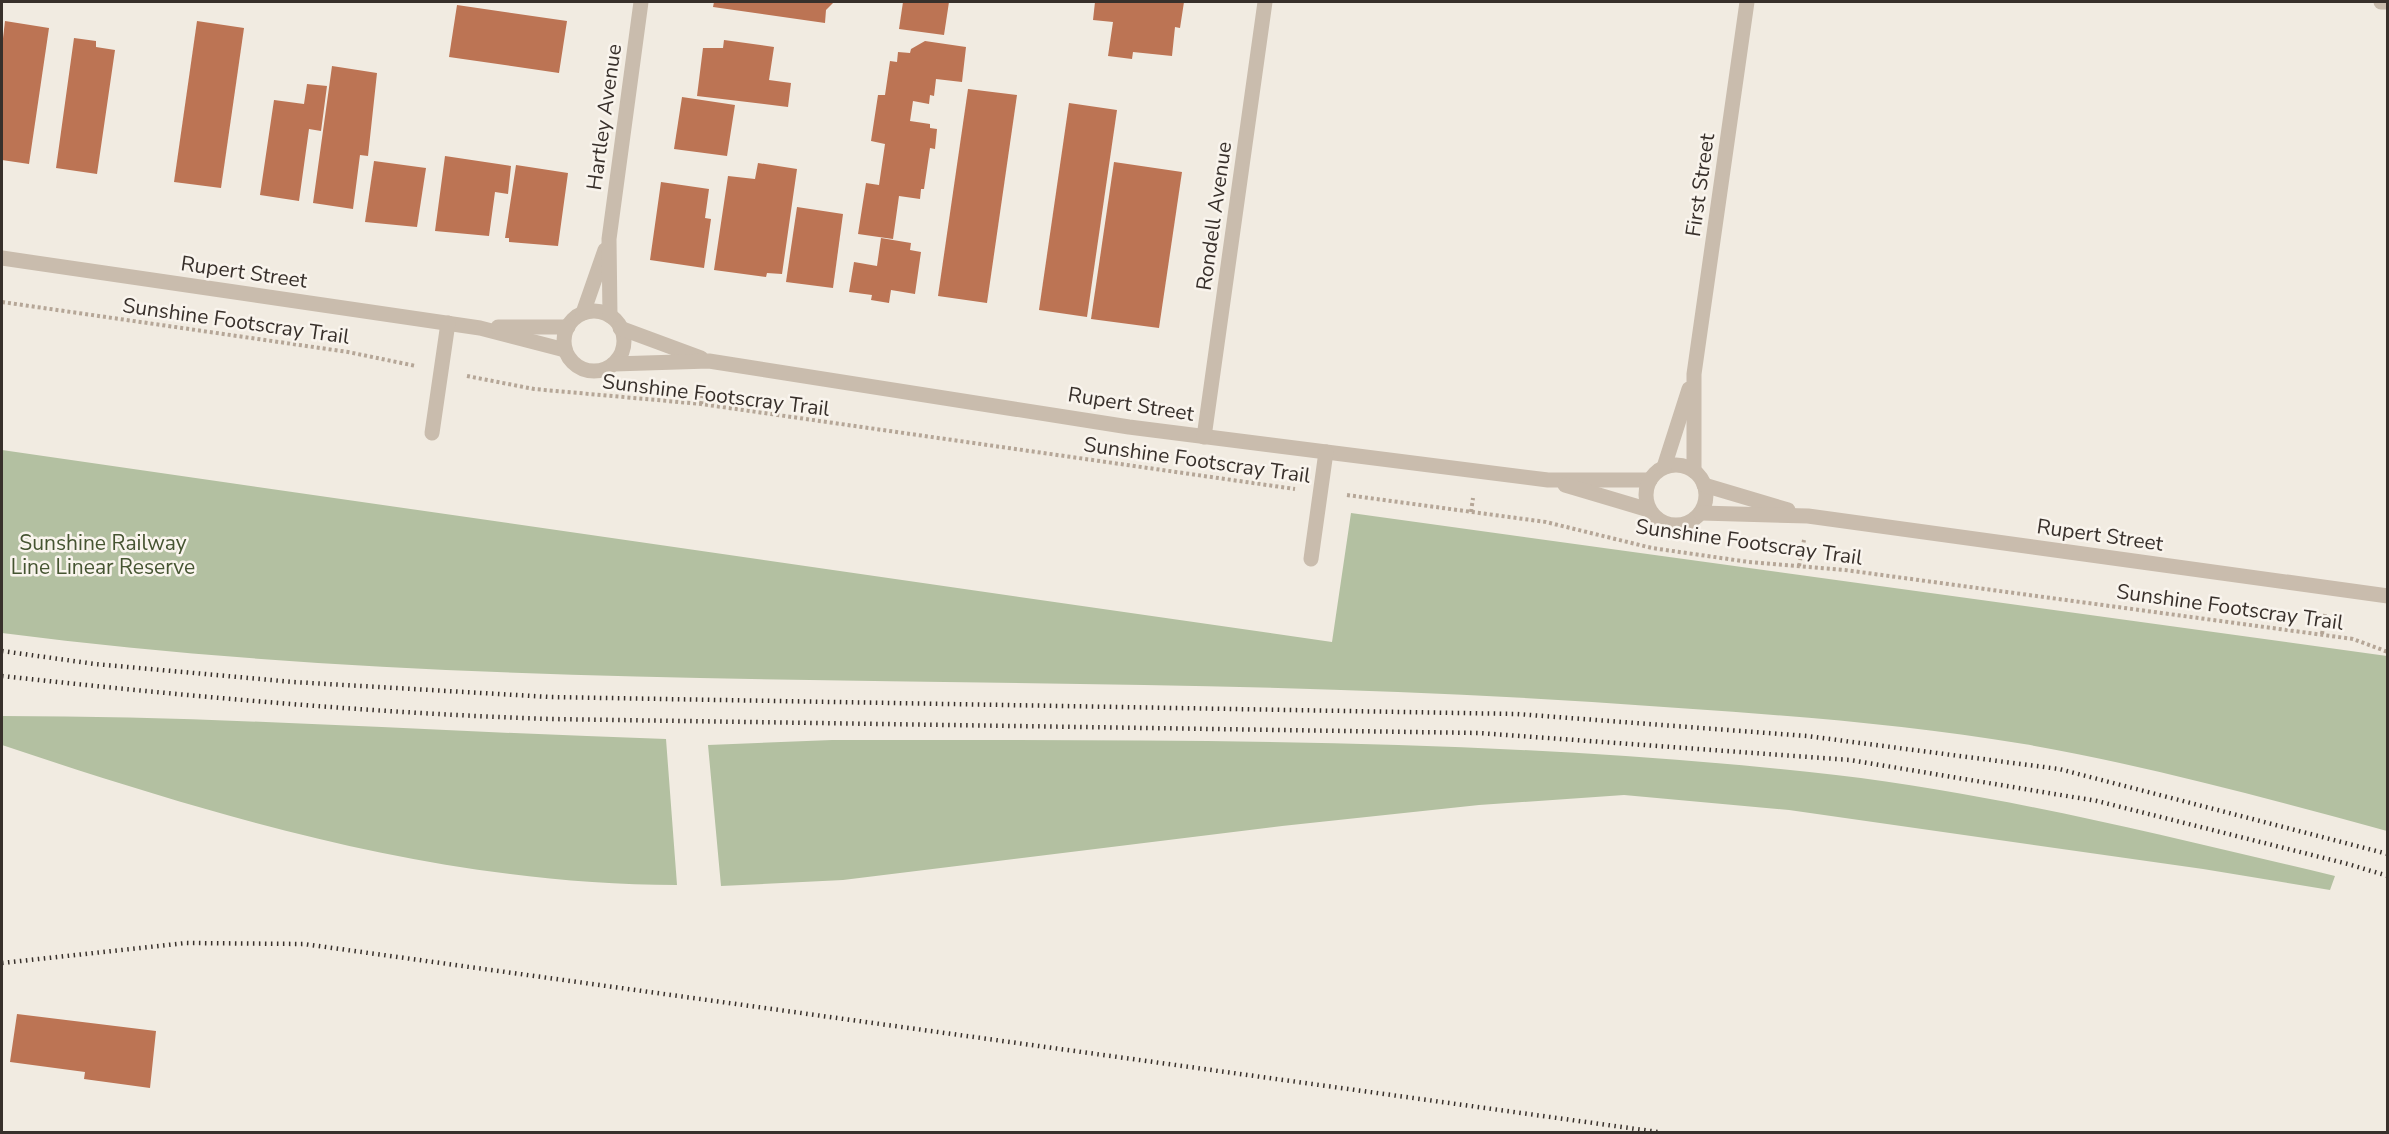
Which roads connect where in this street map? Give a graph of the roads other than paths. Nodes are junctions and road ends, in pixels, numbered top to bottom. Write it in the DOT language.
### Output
graph roads {
  1 [pos="641,2"];
  2 [pos="1265,2"];
  3 [pos="1747,2"];
  4 [pos="2381,2"];
  5 [pos="2388,2"];
  6 [pos="609,239"];
  7 [pos="2,258"];
  8 [pos="583,313"];
  9 [pos="615,322"];
  10 [pos="448,323"];
  11 [pos="567,327"];
  12 [pos="480,328"];
  13 [pos="565,351"];
  14 [pos="709,361"];
  15 [pos="614,364"];
  16 [pos="1694,374"];
  17 [pos="432,433"];
  18 [pos="1204,437"];
  19 [pos="1326,452"];
  20 [pos="1664,467"];
  21 [pos="1694,471"];
  22 [pos="1548,480"];
  23 [pos="1650,480"];
  24 [pos="1704,485"];
  25 [pos="1649,510"];
  26 [pos="1701,513"];
  27 [pos="1808,516"];
  28 [pos="1311,559"];
  29 [pos="2388,596"];
  1 -- 6 [label="street, Hartley Avenue"];
  2 -- 18 [label="street, Rondell Avenue"];
  3 -- 16 [label="street, First Street"];
  4 -- 5 [label="street"];
  6 -- 8 [label="street, Hartley Avenue"];
  6 -- 9 [label="street, Hartley Avenue"];
  7 -- 10 [label="street, Rupert Street"];
  8 -- 9 [label="street"];
  8 -- 11 [label="street"];
  9 -- 14 [label="street, Rupert Street"];
  9 -- 15 [label="street"];
  10 -- 12 [label="street, Rupert Street"];
  10 -- 17 [label="street"];
  11 -- 12 [label="street, Rupert Street"];
  11 -- 13 [label="street"];
  12 -- 13 [label="street, Rupert Street"];
  13 -- 15 [label="street"];
  14 -- 15 [label="street, Rupert Street"];
  14 -- 18 [label="street, Rupert Street"];
  16 -- 20 [label="street, First Street"];
  16 -- 21 [label="street, First Street"];
  18 -- 19 [label="street, Rupert Street"];
  19 -- 22 [label="street, Rupert Street"];
  19 -- 28 [label="street"];
  20 -- 21 [label="street"];
  20 -- 23 [label="street"];
  21 -- 24 [label="street"];
  22 -- 23 [label="street, Rupert Street"];
  22 -- 25 [label="street, Rupert Street"];
  23 -- 25 [label="street"];
  24 -- 26 [label="street"];
  24 -- 27 [label="street, Rupert Street"];
  25 -- 26 [label="street"];
  26 -- 27 [label="street, Rupert Street"];
  27 -- 29 [label="street, Rupert Street"];
}
